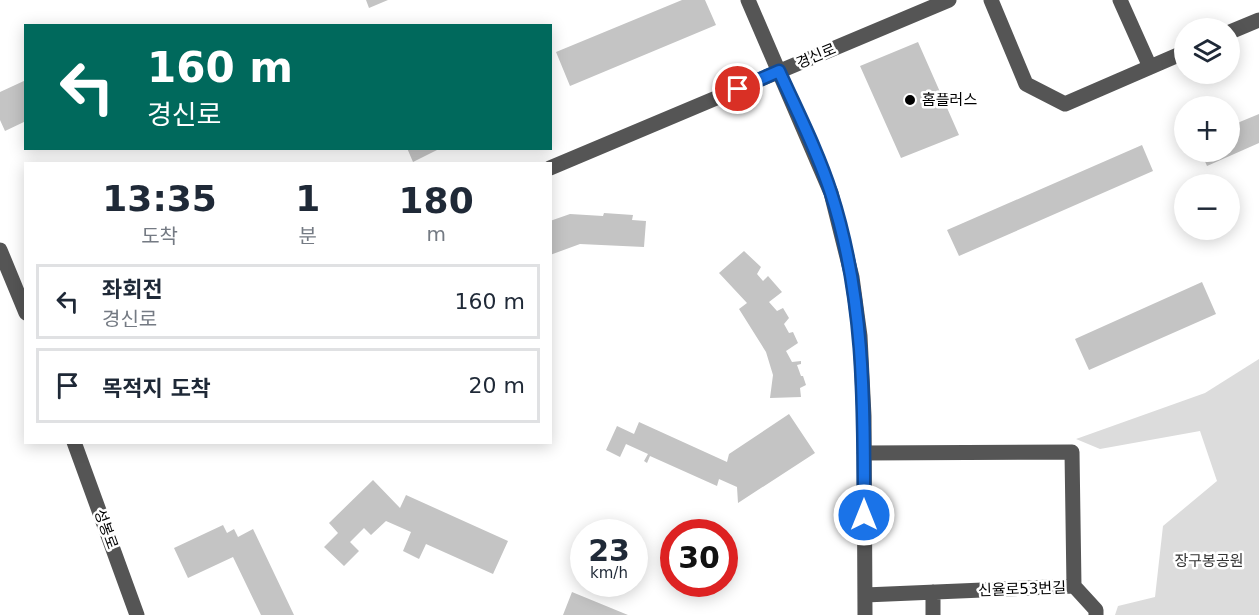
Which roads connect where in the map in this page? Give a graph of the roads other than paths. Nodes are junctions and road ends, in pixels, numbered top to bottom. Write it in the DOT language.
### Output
graph roads {
  1 [pos="748,0"];
  2 [pos="949,0"];
  3 [pos="991,0"];
  4 [pos="1120,0"];
  5 [pos="1259,20"];
  6 [pos="1240,28"];
  7 [pos="1174,57"];
  8 [pos="1150,67"];
  9 [pos="779,71"];
  10 [pos="552,167"];
  11 [pos="0,250"];
  12 [pos="24,308"];
  13 [pos="75,444"];
  14 [pos="864,453"];
  15 [pos="1074,586"];
  16 [pos="933,592"];
  17 [pos="865,595"];
  18 [pos="137,615"];
  19 [pos="866,615"];
  20 [pos="933,615"];
  21 [pos="1096,615"];
  1 -- 9 [label="street"];
  2 -- 9 [label="street, 경신로"];
  3 -- 8 [label="street"];
  4 -- 8 [label="street"];
  5 -- 6 [label="street"];
  7 -- 8 [label="street"];
  9 -- 10 [label="street, 경신로"];
  9 -- 14 [label="street"];
  11 -- 12 [label="street"];
  13 -- 18 [label="street, 성봉로"];
  14 -- 15 [label="street"];
  14 -- 17 [label="street"];
  15 -- 16 [label="street, 신율로53번길"];
  15 -- 21 [label="street, 신율로53번길"];
  16 -- 17 [label="street, 신율로53번길"];
  16 -- 20 [label="street"];
  17 -- 19 [label="street"];
}
